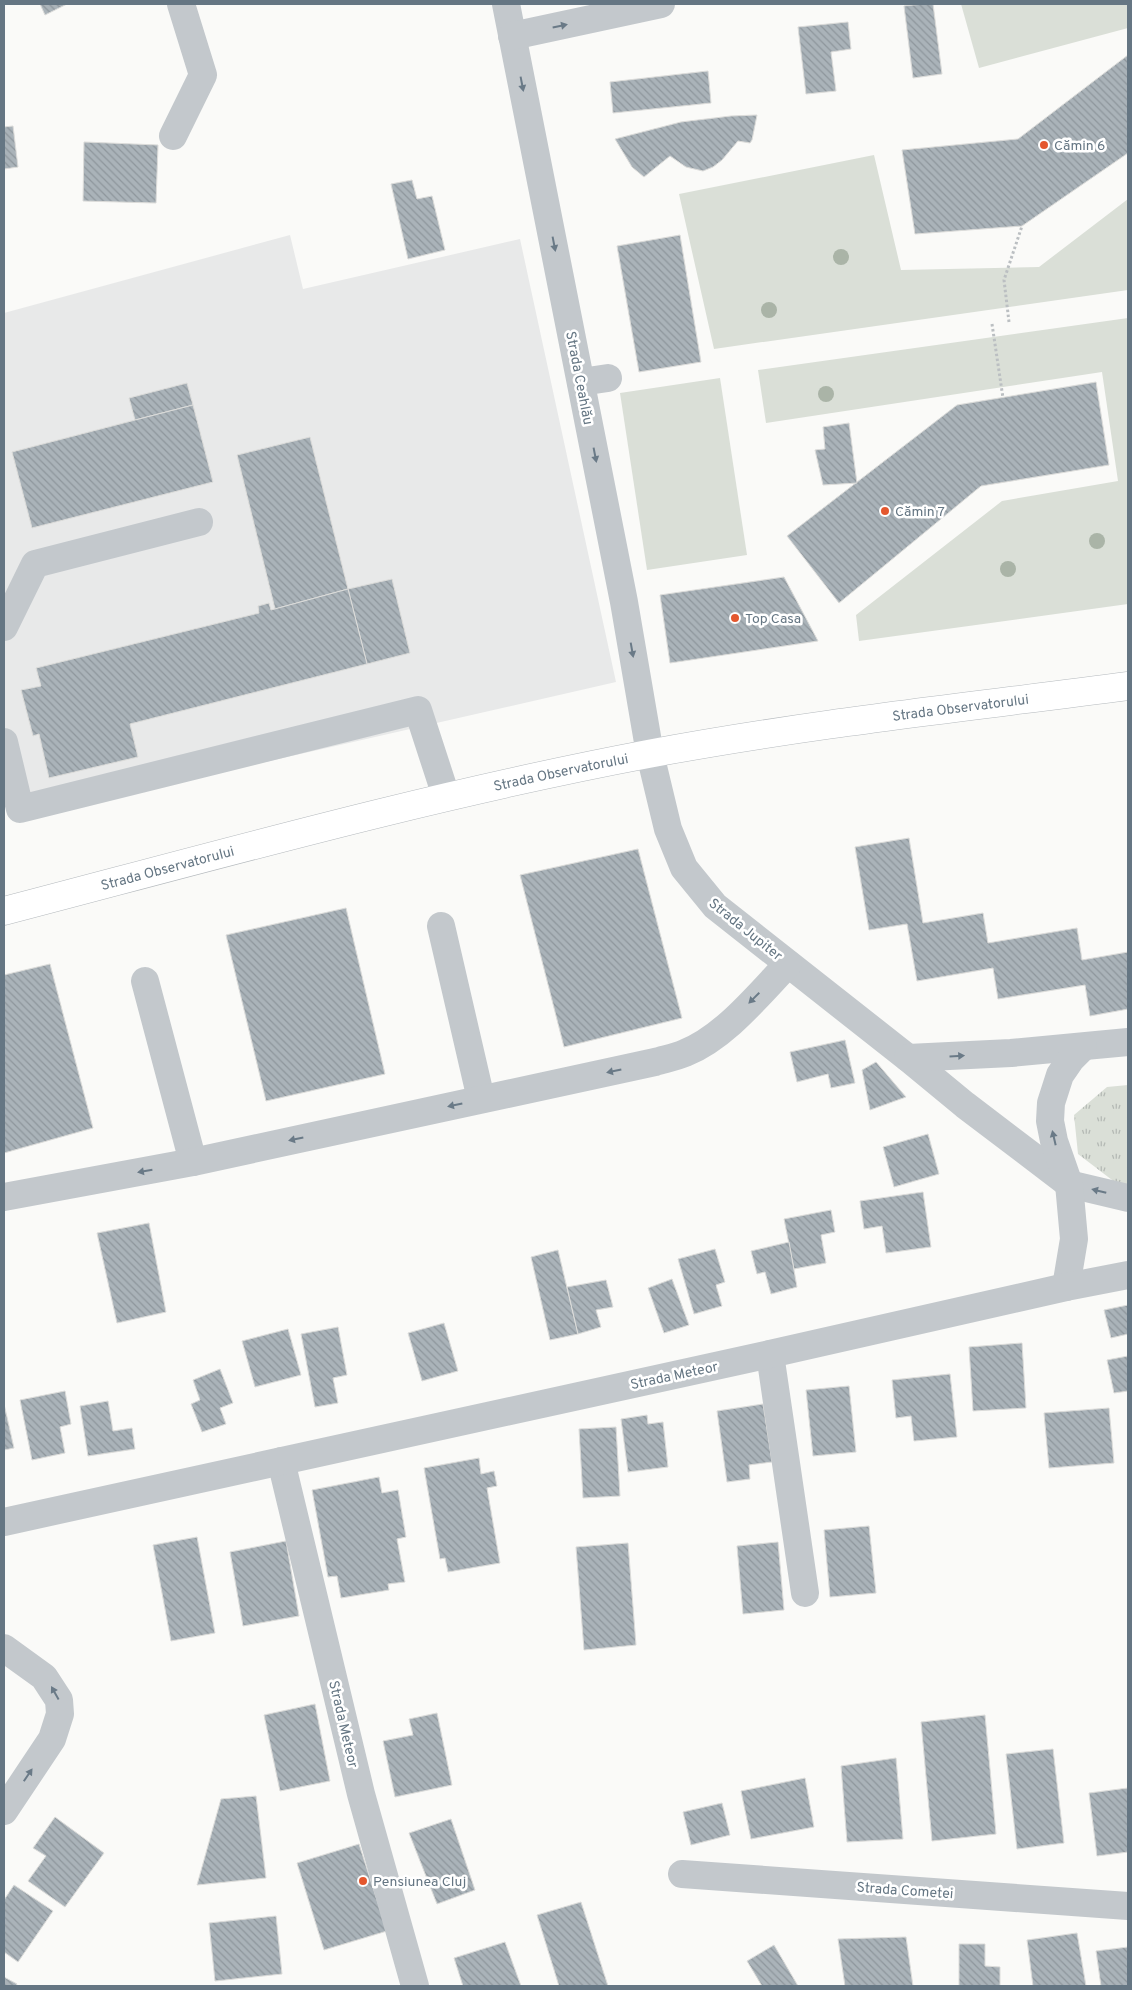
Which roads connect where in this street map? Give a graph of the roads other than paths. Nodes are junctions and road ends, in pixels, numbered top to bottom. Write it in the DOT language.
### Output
graph roads {
  1 [pos="181,4"];
  2 [pos="506,4"];
  3 [pos="661,4"];
  4 [pos="512,36"];
  5 [pos="173,136"];
  6 [pos="608,378"];
  7 [pos="581,382"];
  8 [pos="199,522"];
  9 [pos="4,627"];
  10 [pos="1128,686"];
  11 [pos="4,742"];
  12 [pos="650,754"];
  13 [pos="446,796"];
  14 [pos="4,911"];
  15 [pos="441,926"];
  16 [pos="788,964"];
  17 [pos="145,980"];
  18 [pos="1128,1042"];
  19 [pos="1083,1047"];
  20 [pos="908,1058"];
  21 [pos="482,1099"];
  22 [pos="193,1162"];
  23 [pos="1069,1184"];
  24 [pos="4,1197"];
  25 [pos="1128,1198"];
  26 [pos="1128,1275"];
  27 [pos="1066,1287"];
  28 [pos="770,1354"];
  29 [pos="281,1461"];
  30 [pos="4,1522"];
  31 [pos="805,1593"];
  32 [pos="4,1648"];
  33 [pos="4,1811"];
  34 [pos="682,1874"];
  35 [pos="1128,1906"];
  36 [pos="415,1986"];
  1 -- 5 [label="street"];
  2 -- 4 [label="street, Strada Ceahlău"];
  4 -- 3 [label="street, one-way"];
  4 -- 7 [label="street, Strada Ceahlău, one-way"];
  6 -- 7 [label="street"];
  7 -- 12 [label="street, Strada Ceahlău, one-way"];
  8 -- 9 [label="street"];
  10 -- 12 [label="main road, Strada Observatorului"];
  11 -- 13 [label="street"];
  12 -- 13 [label="main road, Strada Observatorului"];
  12 -- 16 [label="street, Strada Jupiter"];
  13 -- 14 [label="main road, Strada Observatorului"];
  15 -- 21 [label="street"];
  16 -- 20 [label="street, Strada Jupiter"];
  16 -- 21 [label="street, one-way"];
  17 -- 22 [label="street"];
  18 -- 19 [label="street"];
  20 -- 19 [label="street, one-way"];
  23 -- 19 [label="street, one-way"];
  20 -- 23 [label="street, Strada Jupiter"];
  21 -- 22 [label="street, one-way"];
  22 -- 24 [label="street, one-way"];
  25 -- 23 [label="street, Strada Jupiter, one-way"];
  23 -- 27 [label="street"];
  26 -- 27 [label="street, Strada Meteor"];
  27 -- 28 [label="street, Strada Meteor"];
  28 -- 29 [label="street, Strada Meteor"];
  28 -- 31 [label="street"];
  29 -- 30 [label="street, Strada Meteor"];
  29 -- 36 [label="street, Strada Meteor"];
  33 -- 32 [label="street, one-way"];
  34 -- 35 [label="street, Strada Cometei"];
}
